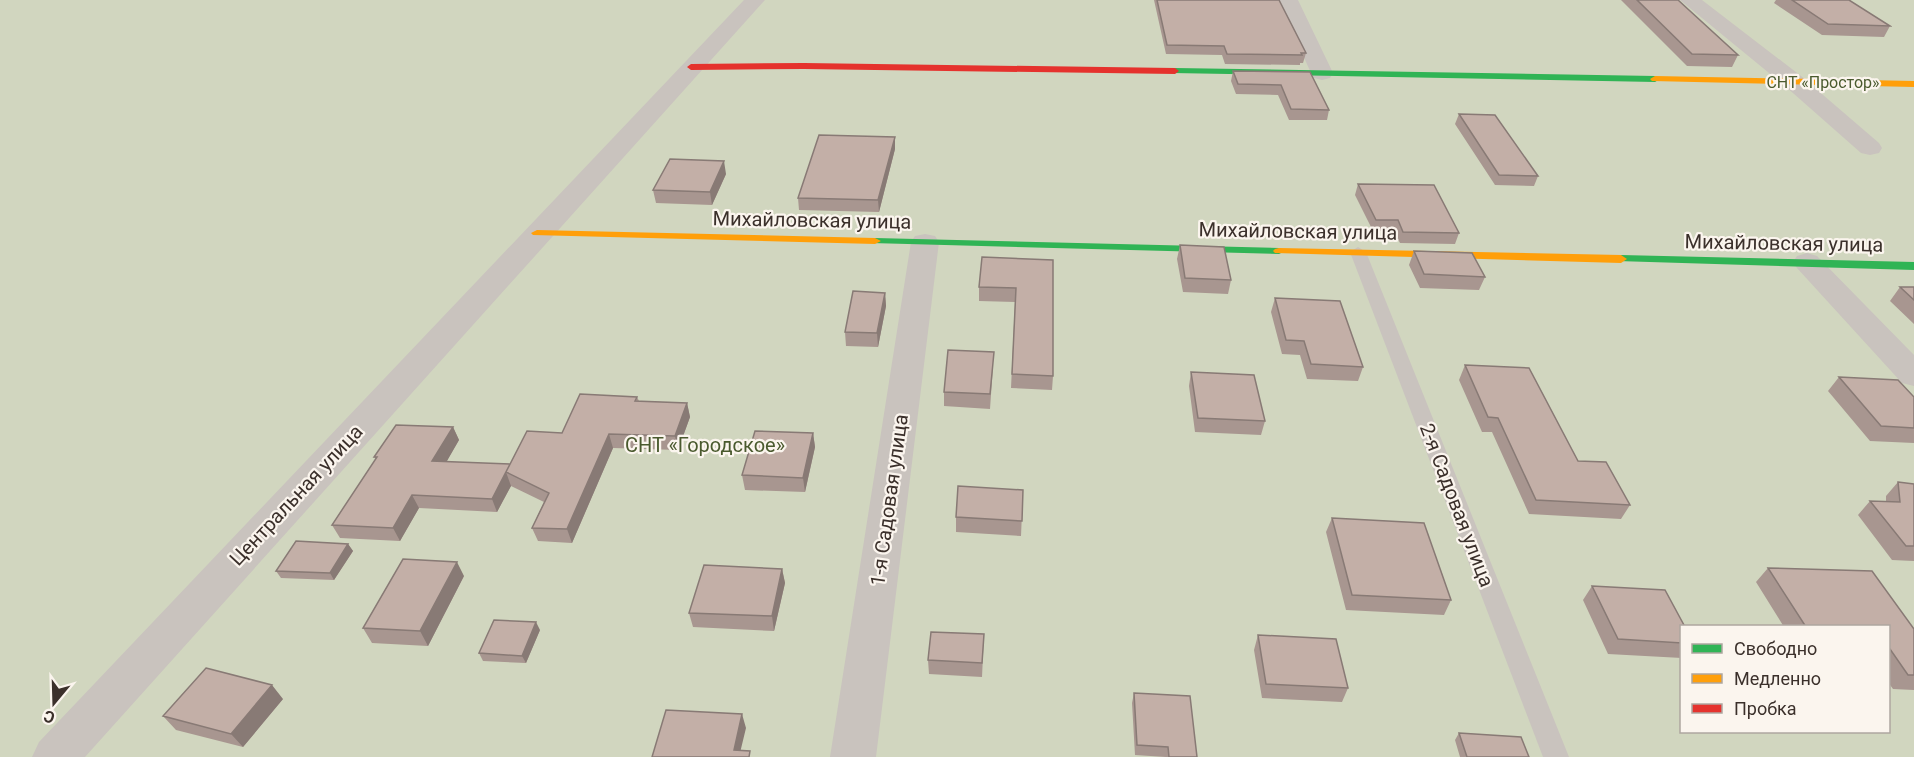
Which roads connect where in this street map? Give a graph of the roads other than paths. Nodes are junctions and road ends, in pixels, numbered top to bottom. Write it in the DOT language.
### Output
graph roads {
  1 [pos="755,0"];
  2 [pos="1288,0"];
  3 [pos="1690,0"];
  4 [pos="691,67"];
  5 [pos="1322,73"];
  6 [pos="1793,81"];
  7 [pos="1914,84"];
  8 [pos="1870,148"];
  9 [pos="537,233"];
  10 [pos="925,242"];
  11 [pos="1358,252"];
  12 [pos="1807,262"];
  13 [pos="1914,266"];
  14 [pos="1914,375"];
  15 [pos="55,757"];
  16 [pos="853,757"];
  17 [pos="1556,757"];
  1 -- 4 [label="street, Центральная улица"];
  2 -- 5 [label="street"];
  3 -- 6 [label="street"];
  4 -- 5 [label="street"];
  4 -- 9 [label="street, Центральная улица"];
  5 -- 6 [label="street"];
  6 -- 7 [label="street"];
  6 -- 8 [label="street"];
  9 -- 10 [label="street, Михайловская улица"];
  9 -- 15 [label="street, Центральная улица"];
  10 -- 11 [label="street, Михайловская улица"];
  10 -- 16 [label="street, 1-я Садовая улица"];
  11 -- 12 [label="street, Михайловская улица"];
  11 -- 17 [label="lane, 2-я Садовая улица"];
  12 -- 13 [label="street, Михайловская улица"];
  12 -- 14 [label="street"];
}
